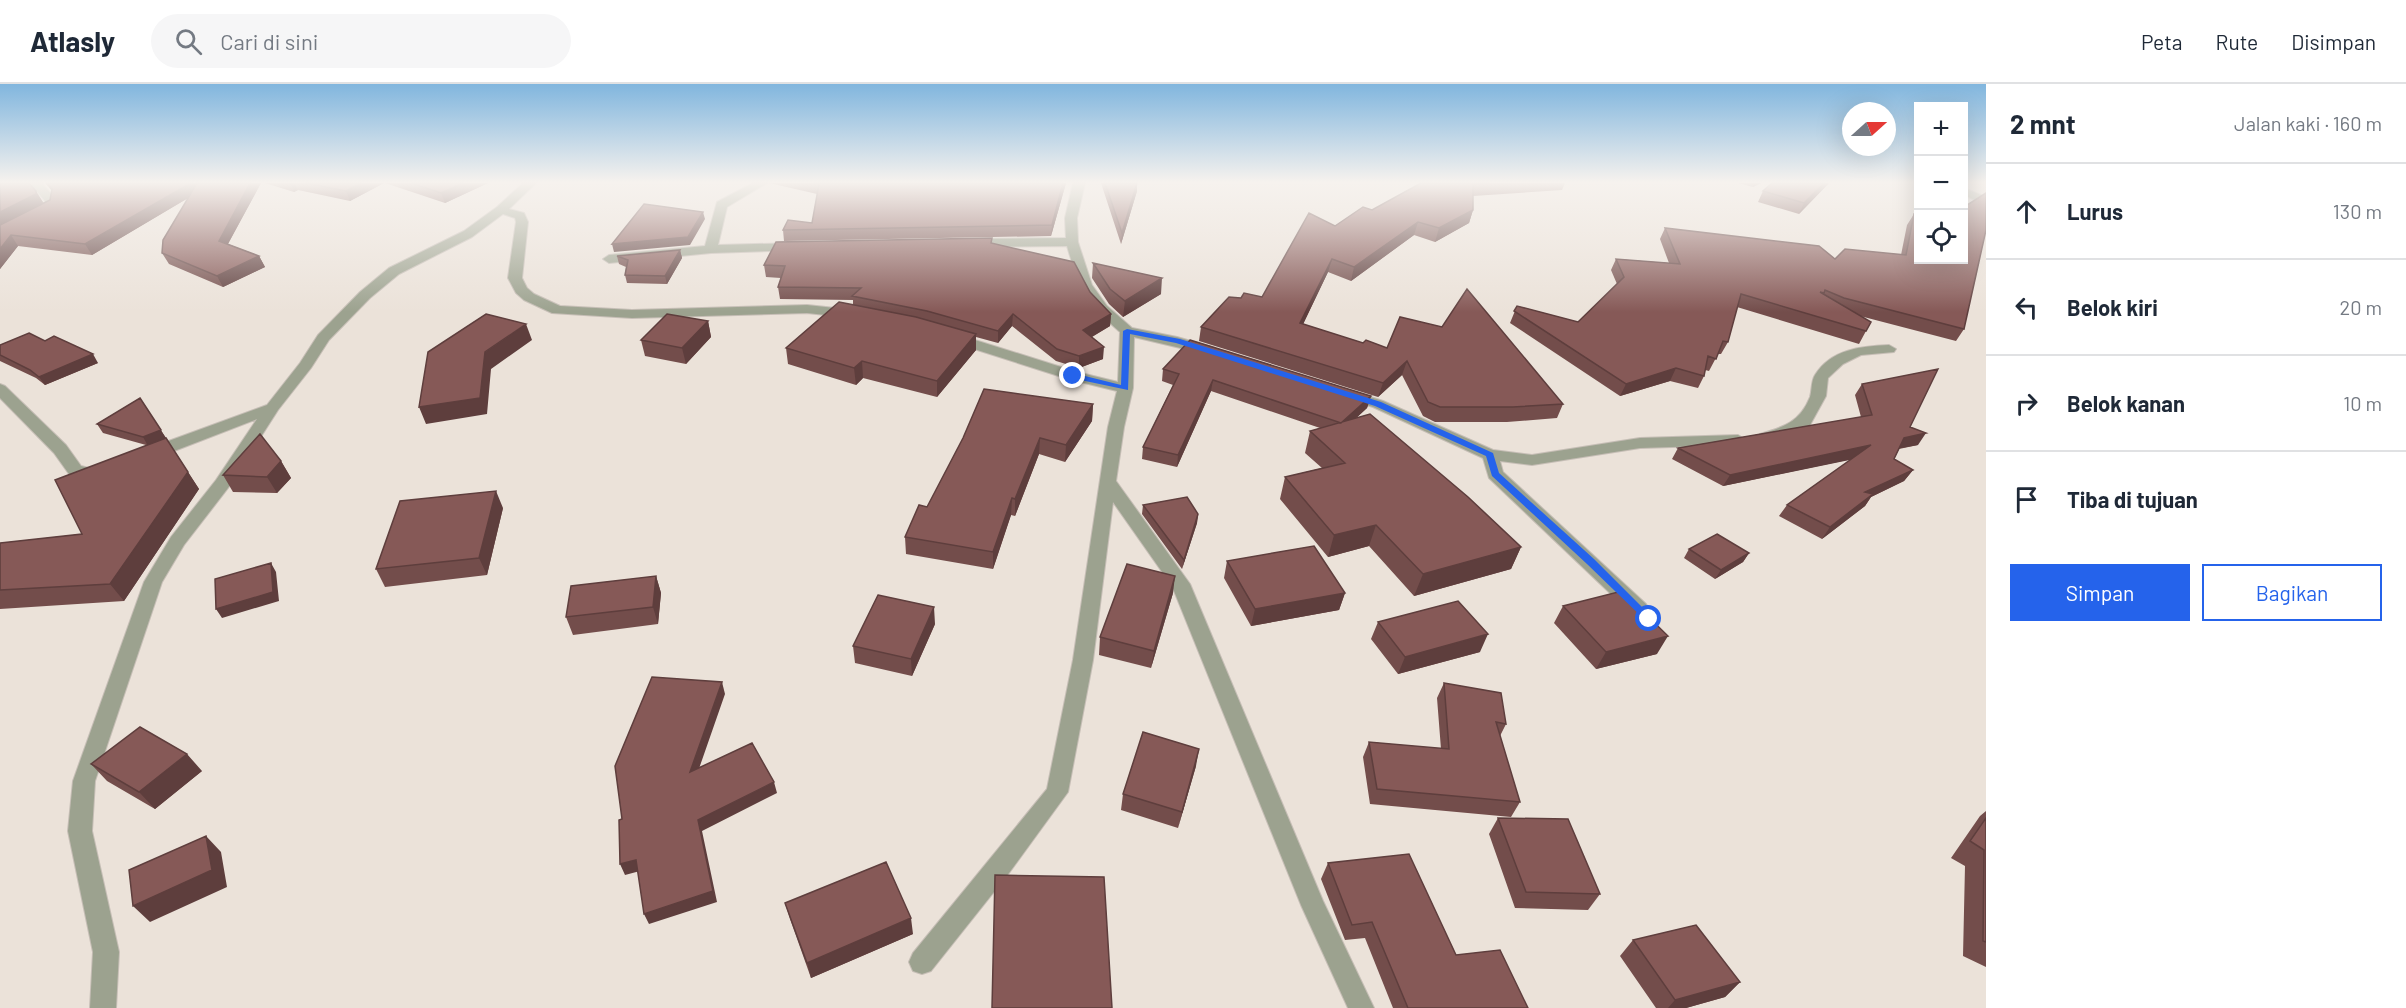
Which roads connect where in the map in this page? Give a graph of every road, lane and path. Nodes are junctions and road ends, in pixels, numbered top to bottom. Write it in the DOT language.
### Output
graph roads {
  1 [pos="13,226"];
  2 [pos="479,226"];
  3 [pos="521,226"];
  4 [pos="716,226"];
  5 [pos="1071,226"];
  6 [pos="0,233"];
  7 [pos="1072,242"];
  8 [pos="958,244"];
  9 [pos="805,247"];
  10 [pos="711,249"];
  11 [pos="609,259"];
  12 [pos="864,316"];
  13 [pos="1127,331"];
  14 [pos="937,333"];
  15 [pos="1889,349"];
  16 [pos="1230,357"];
  17 [pos="1125,388"];
  18 [pos="0,389"];
  19 [pos="1335,390"];
  20 [pos="272,408"];
  21 [pos="1490,455"];
  22 [pos="139,458"];
  23 [pos="118,465"];
  24 [pos="1109,483"];
  25 [pos="1649,619"];
  26 [pos="922,962"];
  27 [pos="103,1008"];
  28 [pos="1361,1008"];
  1 -- 6 [label="street"];
  2 -- 20 [label="street"];
  3 -- 12 [label="street"];
  4 -- 10 [label="street"];
  5 -- 7 [label="street"];
  7 -- 8 [label="street"];
  7 -- 13 [label="street"];
  9 -- 10 [label="street"];
  10 -- 11 [label="street"];
  13 -- 16 [label="street"];
  13 -- 17 [label="street"];
  14 -- 17 [label="street"];
  15 -- 21 [label="street"];
  17 -- 24 [label="street"];
  18 -- 23 [label="street"];
  19 -- 21 [label="street"];
  20 -- 22 [label="street"];
  20 -- 27 [label="street"];
  21 -- 25 [label="street"];
  24 -- 26 [label="street"];
  24 -- 28 [label="street"];
}
